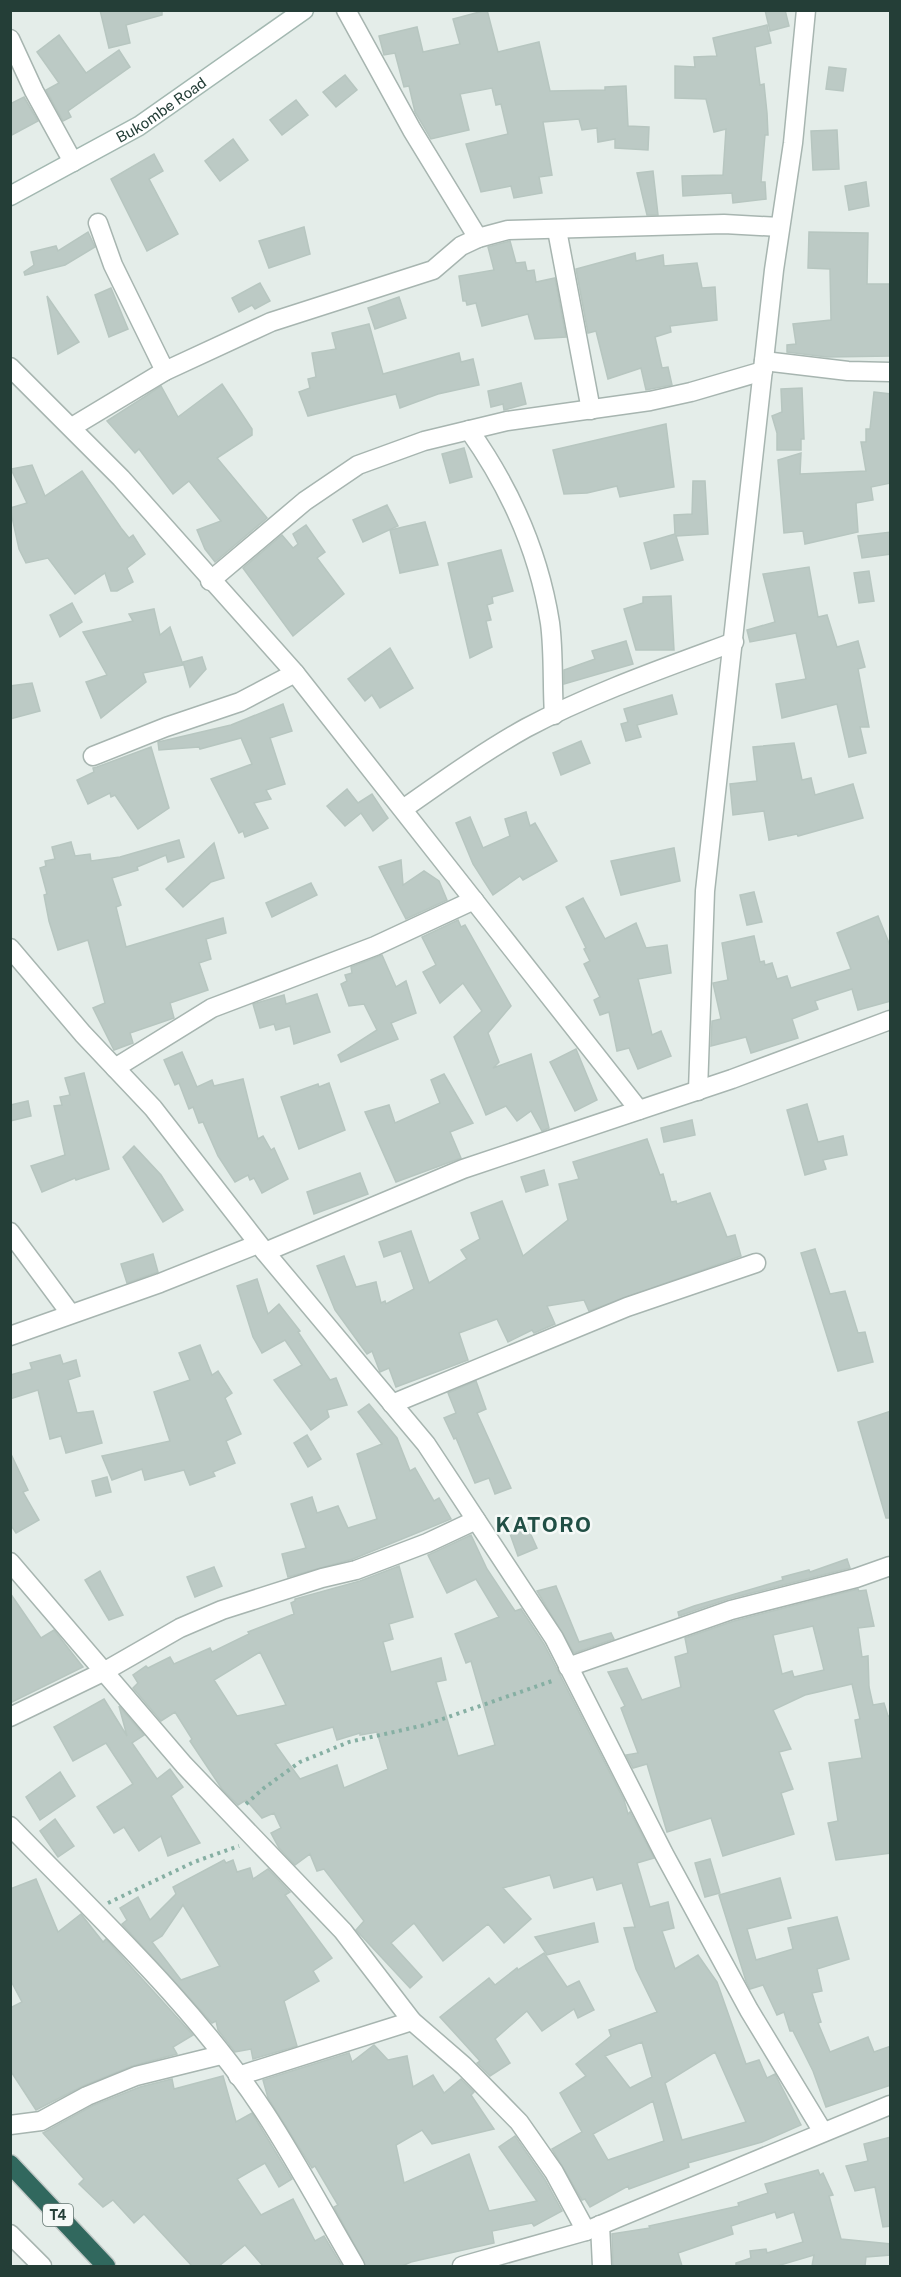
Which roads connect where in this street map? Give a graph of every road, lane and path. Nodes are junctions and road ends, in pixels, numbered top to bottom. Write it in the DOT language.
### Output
graph roads {
  1 [pos="304,10"];
  2 [pos="346,10"];
  3 [pos="806,10"];
  4 [pos="10,39"];
  5 [pos="73,162"];
  6 [pos="10,196"];
  7 [pos="98,223"];
  8 [pos="780,227"];
  9 [pos="557,230"];
  10 [pos="478,237"];
  11 [pos="764,366"];
  12 [pos="165,371"];
  13 [pos="891,372"];
  14 [pos="14,376"];
  15 [pos="591,410"];
  16 [pos="72,427"];
  17 [pos="469,430"];
  18 [pos="210,581"];
  19 [pos="734,642"];
  20 [pos="295,673"];
  21 [pos="554,715"];
  22 [pos="93,756"];
  23 [pos="403,809"];
  24 [pos="474,900"];
  25 [pos="10,948"];
  26 [pos="891,1020"];
  27 [pos="115,1068"];
  28 [pos="698,1090"];
  29 [pos="639,1110"];
  30 [pos="10,1232"];
  31 [pos="262,1248"];
  32 [pos="756,1263"];
  33 [pos="70,1313"];
  34 [pos="10,1336"];
  35 [pos="392,1404"];
  36 [pos="476,1520"];
  37 [pos="10,1562"];
  38 [pos="891,1566"];
  39 [pos="568,1667"];
  40 [pos="105,1671"];
  41 [pos="10,1717"];
  42 [pos="232,1817"];
  43 [pos="10,1826"];
  44 [pos="254,1840"];
  45 [pos="94,1910"];
  46 [pos="412,2021"];
  47 [pos="221,2055"];
  48 [pos="238,2076"];
  49 [pos="891,2105"];
  50 [pos="10,2125"];
  51 [pos="823,2133"];
  52 [pos="10,2164"];
  53 [pos="593,2228"];
  54 [pos="10,2234"];
  55 [pos="42,2266"];
  56 [pos="106,2266"];
  57 [pos="354,2266"];
  58 [pos="462,2266"];
  59 [pos="602,2266"];
  1 -- 5 [label="street, Bukombe Road"];
  2 -- 10 [label="street"];
  3 -- 8 [label="street"];
  4 -- 5 [label="street"];
  5 -- 6 [label="street, Bukombe Road"];
  7 -- 12 [label="street"];
  8 -- 9 [label="street"];
  8 -- 11 [label="street"];
  9 -- 10 [label="street"];
  9 -- 15 [label="street"];
  10 -- 12 [label="street"];
  11 -- 13 [label="street"];
  11 -- 15 [label="street"];
  11 -- 19 [label="street"];
  12 -- 16 [label="street"];
  14 -- 16 [label="street"];
  15 -- 17 [label="street"];
  16 -- 18 [label="street"];
  17 -- 18 [label="street"];
  17 -- 21 [label="street"];
  18 -- 20 [label="street"];
  19 -- 21 [label="street"];
  19 -- 28 [label="street"];
  20 -- 22 [label="street"];
  20 -- 23 [label="street"];
  21 -- 23 [label="street"];
  23 -- 24 [label="street"];
  24 -- 27 [label="street"];
  24 -- 29 [label="street"];
  25 -- 27 [label="street"];
  26 -- 28 [label="street"];
  27 -- 31 [label="street"];
  28 -- 29 [label="street"];
  29 -- 31 [label="street"];
  30 -- 33 [label="street"];
  31 -- 33 [label="street"];
  31 -- 35 [label="street"];
  32 -- 35 [label="street"];
  33 -- 34 [label="street"];
  35 -- 36 [label="street"];
  36 -- 39 [label="street"];
  36 -- 40 [label="street"];
  37 -- 40 [label="street"];
  38 -- 39 [label="street"];
  39 -- 42 [label="path"];
  39 -- 51 [label="street"];
  40 -- 41 [label="street"];
  40 -- 42 [label="street"];
  42 -- 44 [label="street"];
  43 -- 45 [label="street"];
  44 -- 45 [label="path"];
  44 -- 46 [label="street"];
  45 -- 47 [label="street"];
  46 -- 48 [label="street"];
  46 -- 53 [label="street"];
  47 -- 48 [label="street"];
  47 -- 50 [label="street"];
  48 -- 57 [label="street"];
  49 -- 51 [label="street"];
  51 -- 53 [label="street"];
  52 -- 56 [label="highway, T4"];
  53 -- 58 [label="street"];
  53 -- 59 [label="street"];
  54 -- 55 [label="street"];
}
